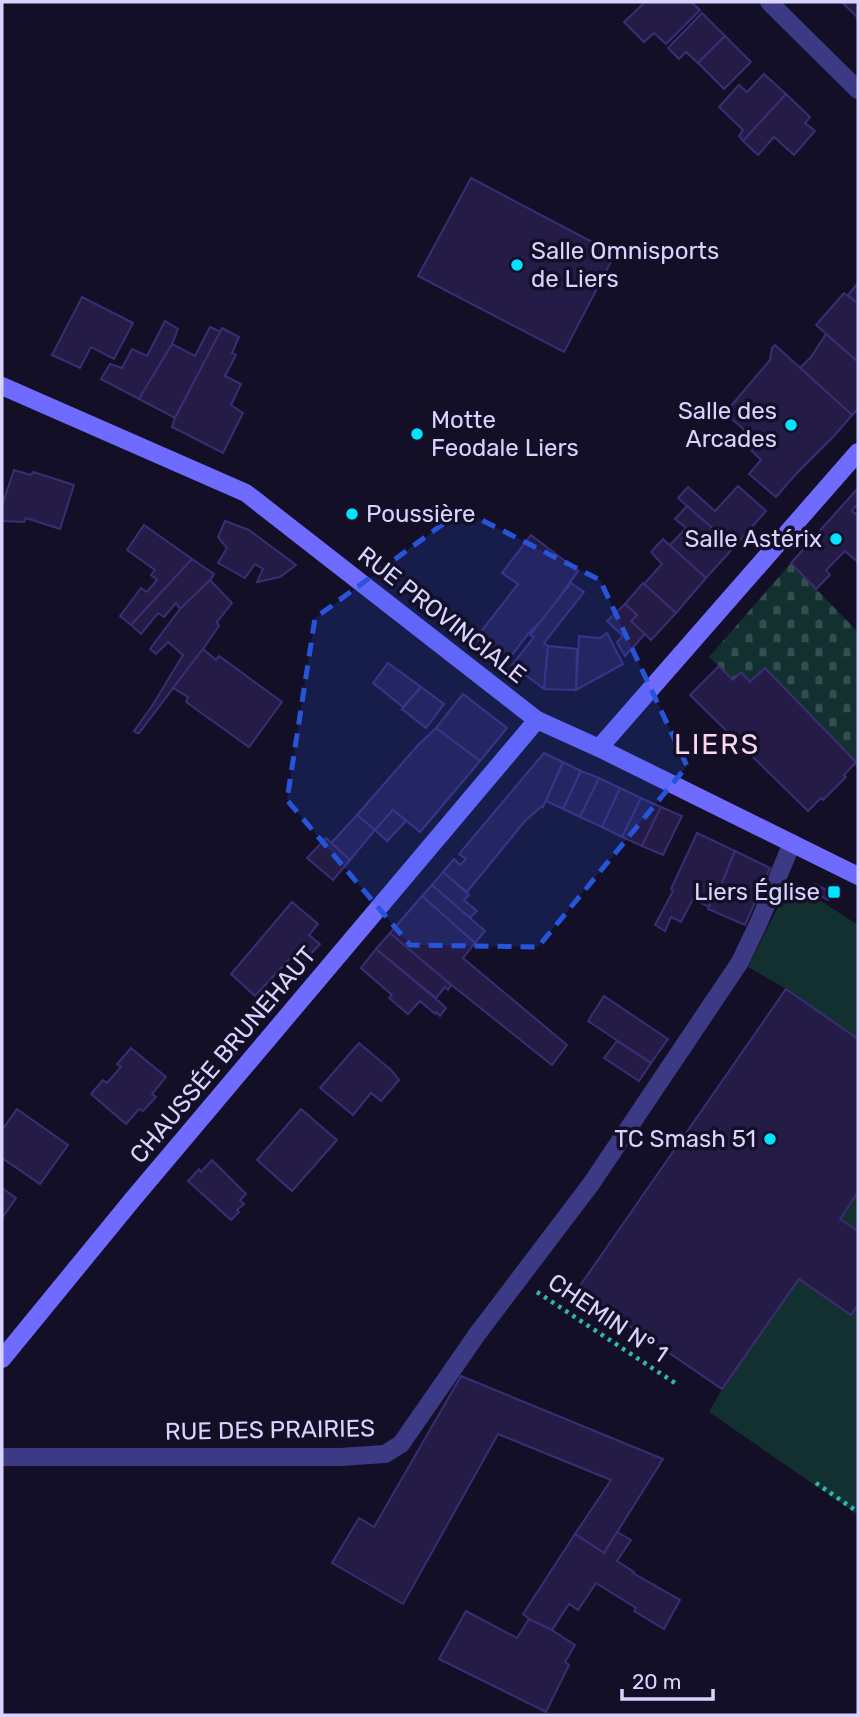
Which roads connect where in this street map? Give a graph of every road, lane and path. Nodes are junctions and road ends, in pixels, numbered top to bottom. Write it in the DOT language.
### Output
graph roads {
  1 [pos="769,2"];
  2 [pos="858,90"];
  3 [pos="2,386"];
  4 [pos="858,452"];
  5 [pos="537,720"];
  6 [pos="600,748"];
  7 [pos="792,843"];
  8 [pos="858,876"];
  9 [pos="519,1280"];
  10 [pos="2,1359"];
  11 [pos="678,1385"];
  12 [pos="2,1457"];
  13 [pos="816,1483"];
  14 [pos="858,1512"];
  1 -- 2 [label="street"];
  3 -- 5 [label="street, RUE PROVINCIALE"];
  4 -- 6 [label="street"];
  5 -- 6 [label="street, RUE PROVINCIALE"];
  5 -- 10 [label="street, CHAUSSÉE BRUNEHAUT"];
  6 -- 7 [label="street, RUE PROVINCIALE"];
  7 -- 8 [label="street, RUE PROVINCIALE"];
  7 -- 9 [label="street, RUE DES PRAIRIES"];
  9 -- 11 [label="path, CHEMIN N° 1"];
  9 -- 12 [label="street, RUE DES PRAIRIES"];
  13 -- 14 [label="path"];
}
